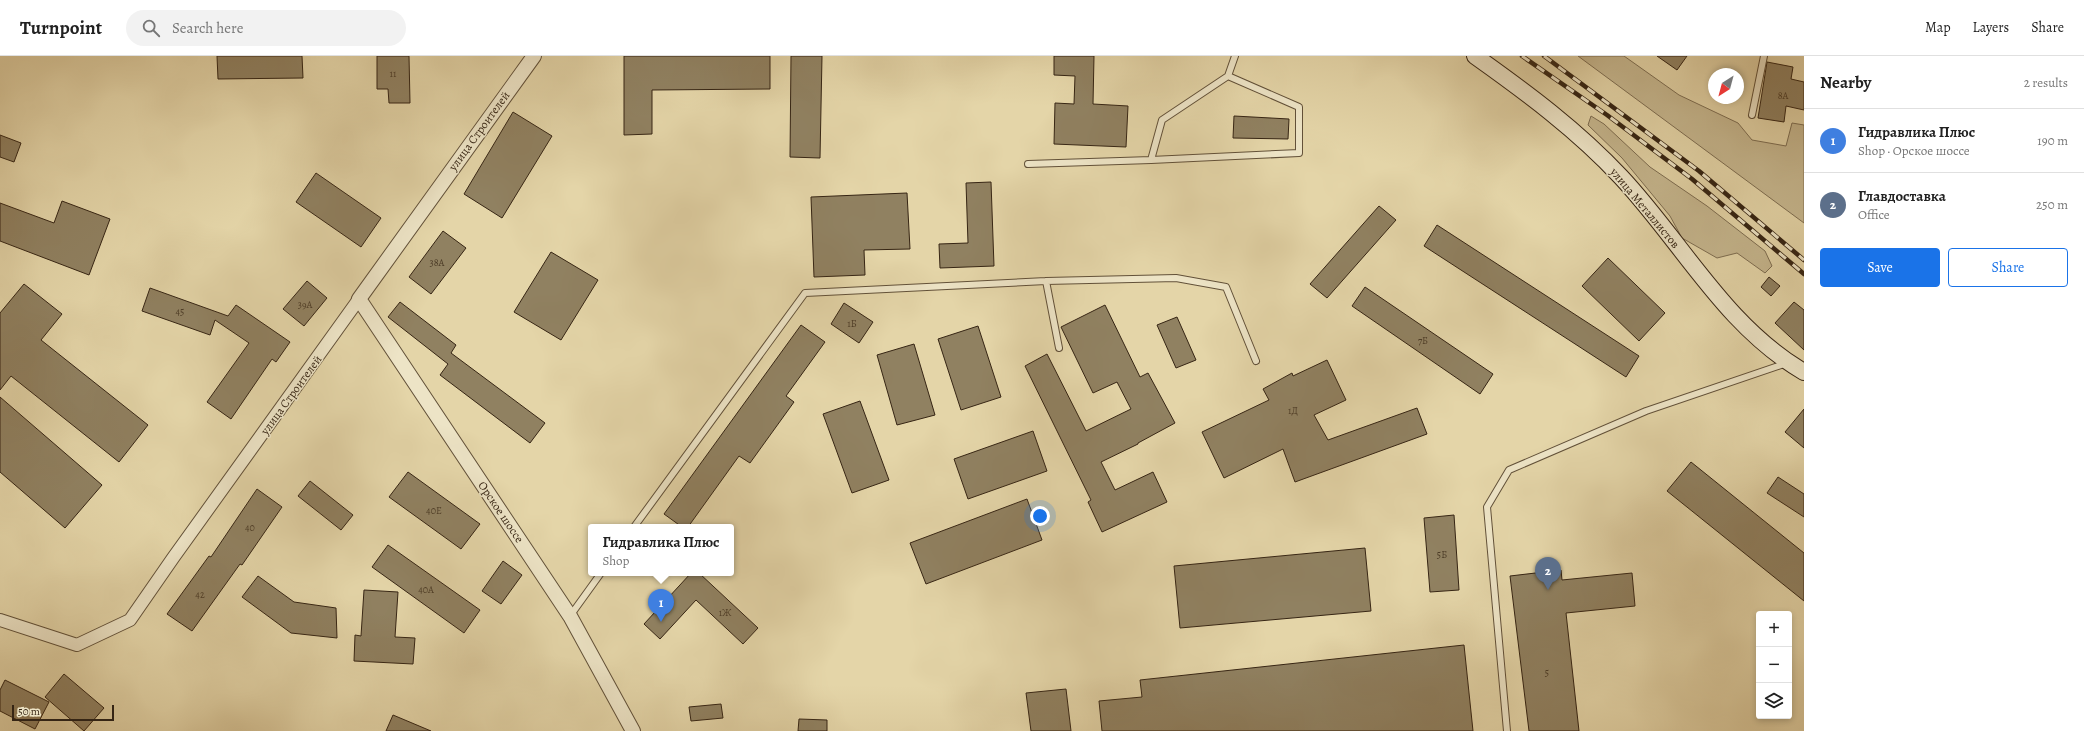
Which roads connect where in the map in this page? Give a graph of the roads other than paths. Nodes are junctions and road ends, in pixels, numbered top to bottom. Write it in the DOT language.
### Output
graph roads {
  1 [pos="534,56"];
  2 [pos="1235,56"];
  3 [pos="1475,56"];
  4 [pos="1764,56"];
  5 [pos="1228,76"];
  6 [pos="1752,116"];
  7 [pos="1151,160"];
  8 [pos="1028,164"];
  9 [pos="1046,281"];
  10 [pos="359,299"];
  11 [pos="1059,348"];
  12 [pos="1256,361"];
  13 [pos="1788,362"];
  14 [pos="1804,372"];
  15 [pos="636,524"];
  16 [pos="599,576"];
  17 [pos="570,616"];
  18 [pos="0,620"];
  19 [pos="633,731"];
  20 [pos="1507,731"];
  1 -- 10 [label="street, улица Строителей"];
  2 -- 5 [label="lane"];
  3 -- 13 [label="main road, улица Металлистов"];
  4 -- 6 [label="lane"];
  5 -- 7 [label="lane"];
  5 -- 7 [label="lane"];
  7 -- 8 [label="lane"];
  9 -- 11 [label="lane"];
  9 -- 12 [label="lane"];
  9 -- 15 [label="lane"];
  10 -- 17 [label="street, Орское шоссе"];
  10 -- 18 [label="street, улица Строителей"];
  13 -- 14 [label="main road, улица Металлистов"];
  13 -- 20 [label="lane"];
  16 -- 17 [label="lane"];
  17 -- 19 [label="street, Орское шоссе"];
}
